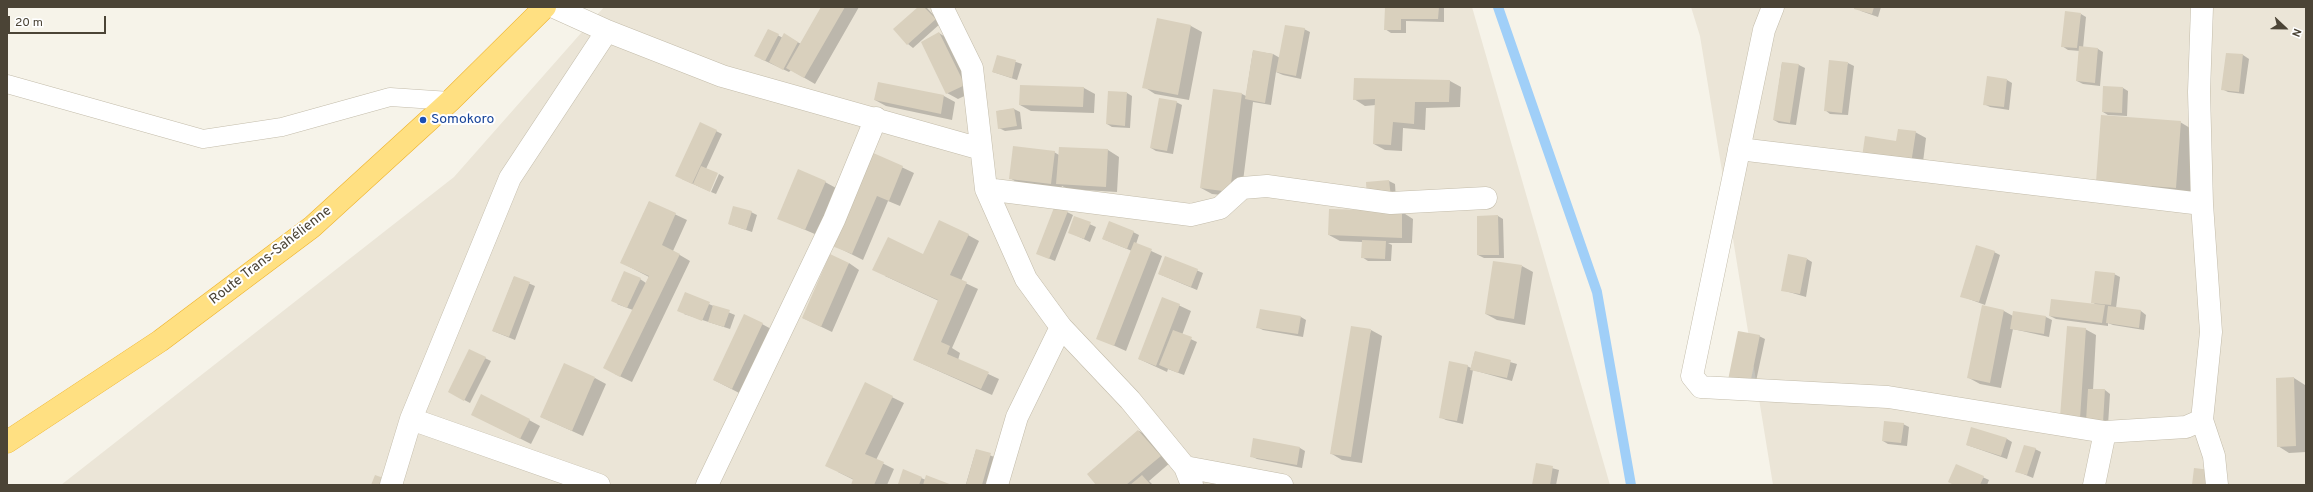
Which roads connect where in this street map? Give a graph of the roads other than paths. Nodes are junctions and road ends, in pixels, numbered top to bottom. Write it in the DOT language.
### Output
graph roads {
  1 [pos="545,7"];
  2 [pos="554,7"];
  3 [pos="942,7"];
  4 [pos="1773,7"];
  5 [pos="2202,7"];
  6 [pos="607,32"];
  7 [pos="7,84"];
  8 [pos="450,101"];
  9 [pos="876,118"];
  10 [pos="981,149"];
  11 [pos="1739,149"];
  12 [pos="986,189"];
  13 [pos="1486,198"];
  14 [pos="2202,204"];
  15 [pos="1061,327"];
  16 [pos="411,419"];
  17 [pos="2202,420"];
  18 [pos="2105,432"];
  19 [pos="7,442"];
  20 [pos="1189,476"];
  21 [pos="391,485"];
  22 [pos="599,485"];
  23 [pos="707,485"];
  24 [pos="997,485"];
  25 [pos="1282,485"];
  26 [pos="2094,485"];
  27 [pos="2217,485"];
  1 -- 8 [label="highway, Route Trans-Sahélienne"];
  2 -- 6 [label="street"];
  3 -- 10 [label="street"];
  4 -- 11 [label="street"];
  5 -- 14 [label="street"];
  6 -- 9 [label="street"];
  6 -- 16 [label="street"];
  7 -- 8 [label="lane"];
  8 -- 19 [label="highway, Route Trans-Sahélienne"];
  9 -- 10 [label="street"];
  9 -- 23 [label="street"];
  10 -- 12 [label="street"];
  11 -- 14 [label="street"];
  11 -- 18 [label="street"];
  12 -- 13 [label="street"];
  12 -- 15 [label="street"];
  14 -- 17 [label="street"];
  15 -- 20 [label="street"];
  15 -- 24 [label="street"];
  16 -- 21 [label="street"];
  16 -- 22 [label="street"];
  17 -- 18 [label="street"];
  17 -- 27 [label="street"];
  18 -- 26 [label="street"];
  20 -- 25 [label="street"];
}
